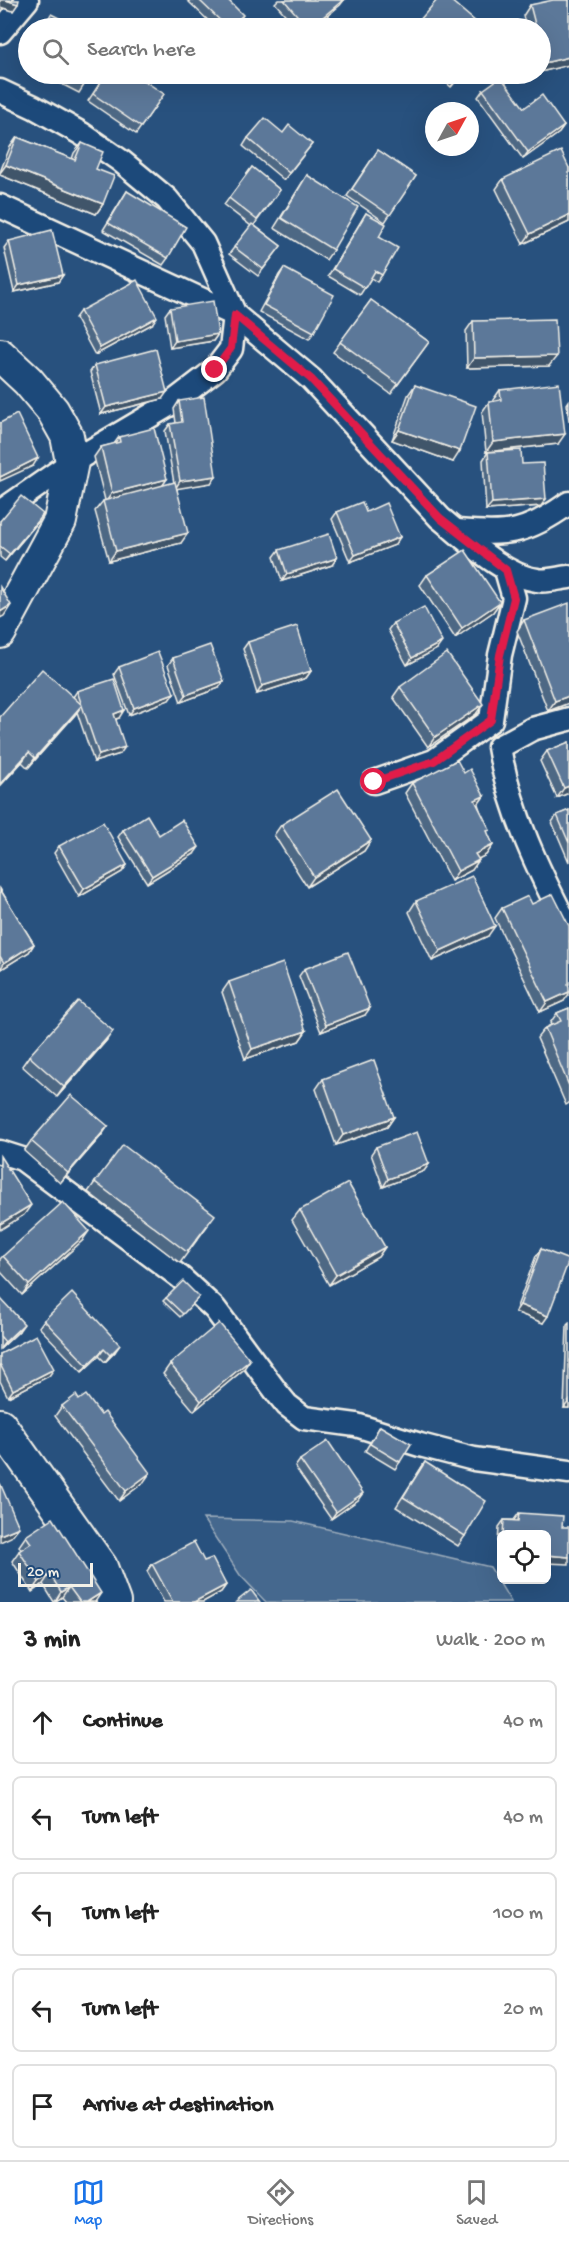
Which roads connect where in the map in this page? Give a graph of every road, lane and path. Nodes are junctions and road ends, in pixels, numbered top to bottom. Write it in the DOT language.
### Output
graph roads {
  1 [pos="27,0"];
  2 [pos="0,32"];
  3 [pos="0,91"];
  4 [pos="0,206"];
  5 [pos="235,315"];
  6 [pos="0,355"];
  7 [pos="72,462"];
  8 [pos="569,503"];
  9 [pos="0,512"];
  10 [pos="457,531"];
  11 [pos="506,570"];
  12 [pos="569,578"];
  13 [pos="0,632"];
  14 [pos="569,719"];
  15 [pos="374,782"];
  16 [pos="569,929"];
  17 [pos="0,1152"];
  18 [pos="0,1425"];
  19 [pos="569,1472"];
  20 [pos="114,1602"];
  1 -- 2 [label="street"];
  3 -- 5 [label="street"];
  4 -- 5 [label="street"];
  5 -- 7 [label="street"];
  5 -- 10 [label="street"];
  6 -- 7 [label="main road"];
  7 -- 9 [label="street"];
  7 -- 13 [label="main road"];
  8 -- 10 [label="street"];
  10 -- 11 [label="street"];
  11 -- 12 [label="street"];
  11 -- 15 [label="street"];
  14 -- 16 [label="street"];
  17 -- 19 [label="street"];
  18 -- 20 [label="main road"];
}
